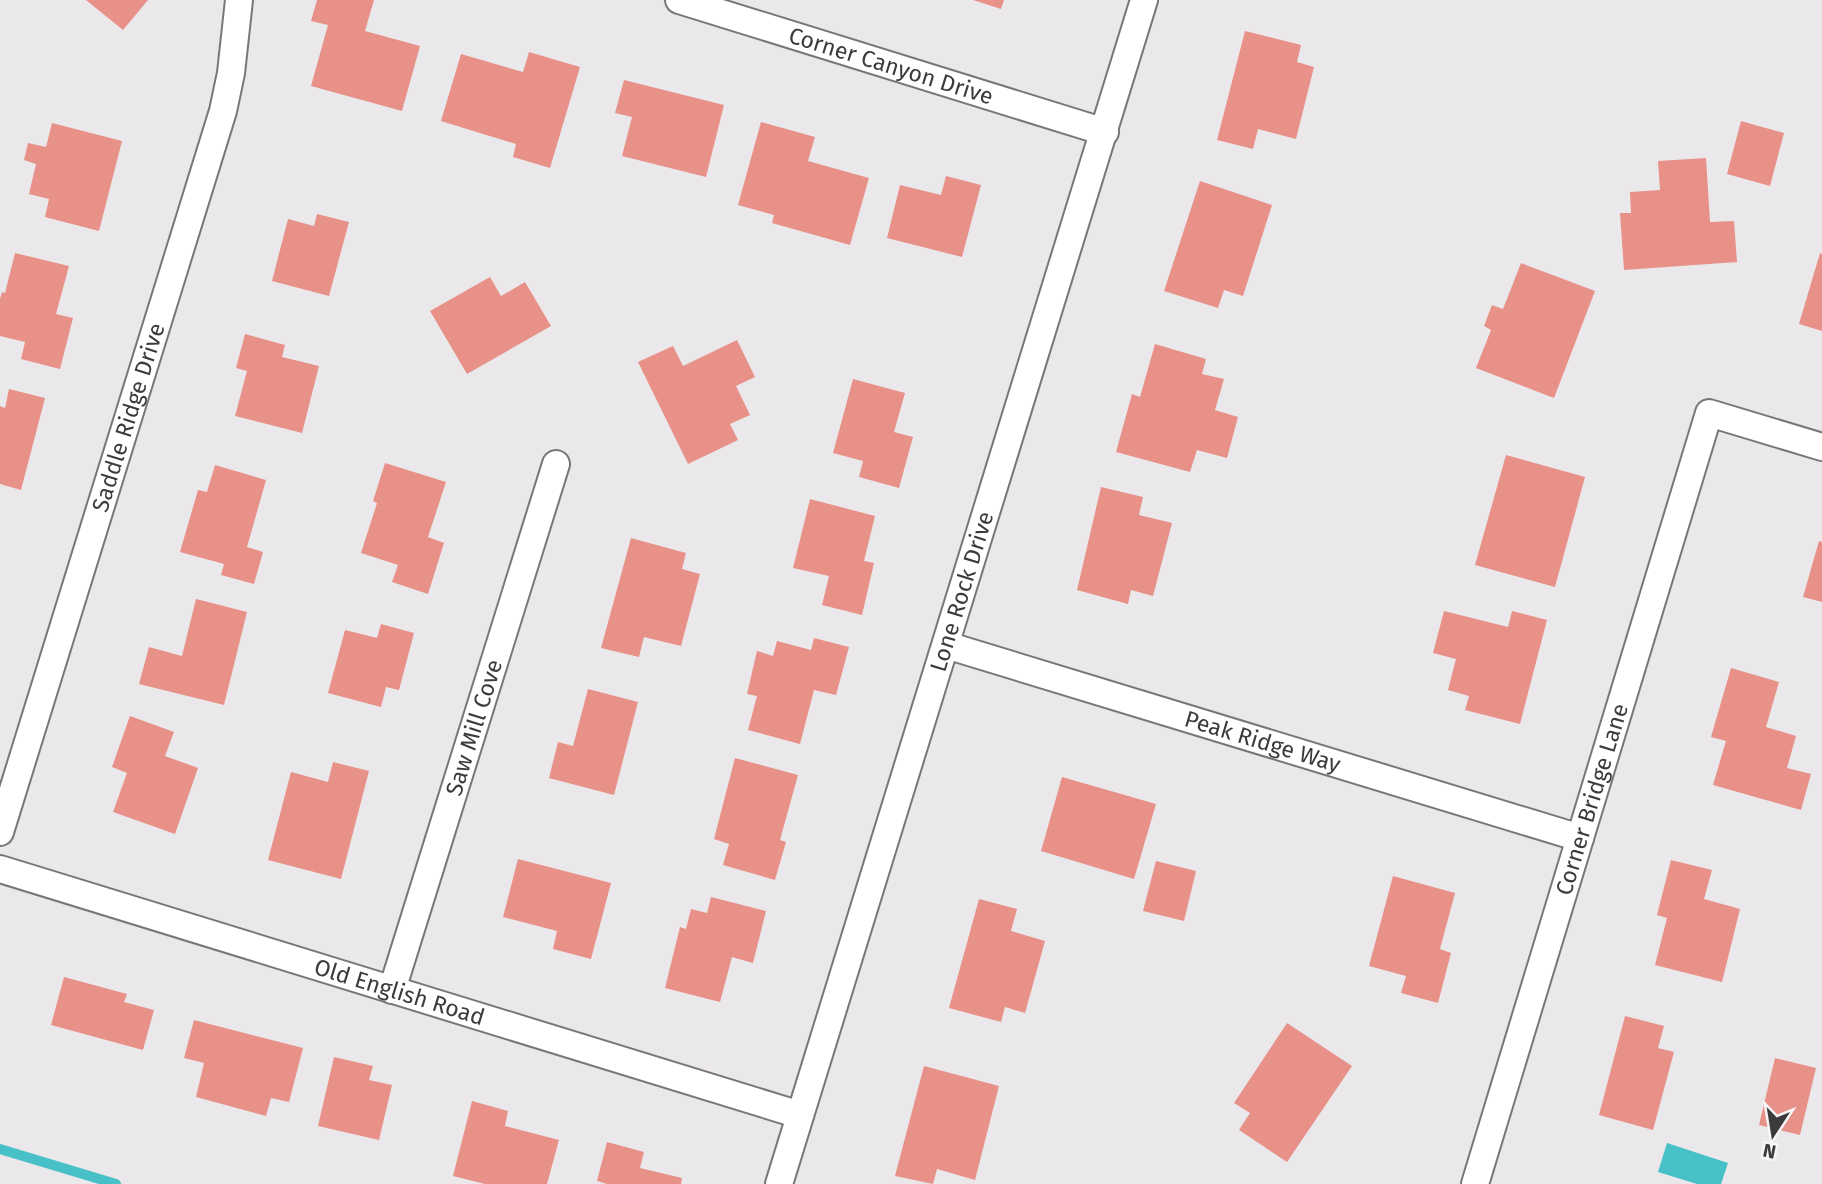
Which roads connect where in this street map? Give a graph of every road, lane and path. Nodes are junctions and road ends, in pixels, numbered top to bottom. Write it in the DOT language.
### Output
graph roads {
  1 [pos="239,0"];
  2 [pos="679,0"];
  3 [pos="1144,0"];
  4 [pos="1105,132"];
  5 [pos="1822,447"];
  6 [pos="556,464"];
  7 [pos="946,645"];
  8 [pos="0,832"];
  9 [pos="1580,838"];
  10 [pos="0,869"];
  11 [pos="392,990"];
  12 [pos="800,1115"];
  13 [pos="779,1184"];
  14 [pos="1475,1184"];
  1 -- 8 [label="street, Saddle Ridge Drive"];
  2 -- 4 [label="street, Corner Canyon Drive"];
  3 -- 4 [label="street, Lone Rock Drive"];
  4 -- 7 [label="street, Lone Rock Drive"];
  5 -- 9 [label="street, Corner Bridge Lane"];
  6 -- 11 [label="street, Saw Mill Cove"];
  7 -- 9 [label="street, Peak Ridge Way"];
  7 -- 12 [label="street, Lone Rock Drive"];
  9 -- 14 [label="street, Corner Bridge Lane"];
  10 -- 11 [label="street, Old English Road"];
  11 -- 12 [label="street, Old English Road"];
  12 -- 13 [label="street, Lone Rock Drive"];
}
